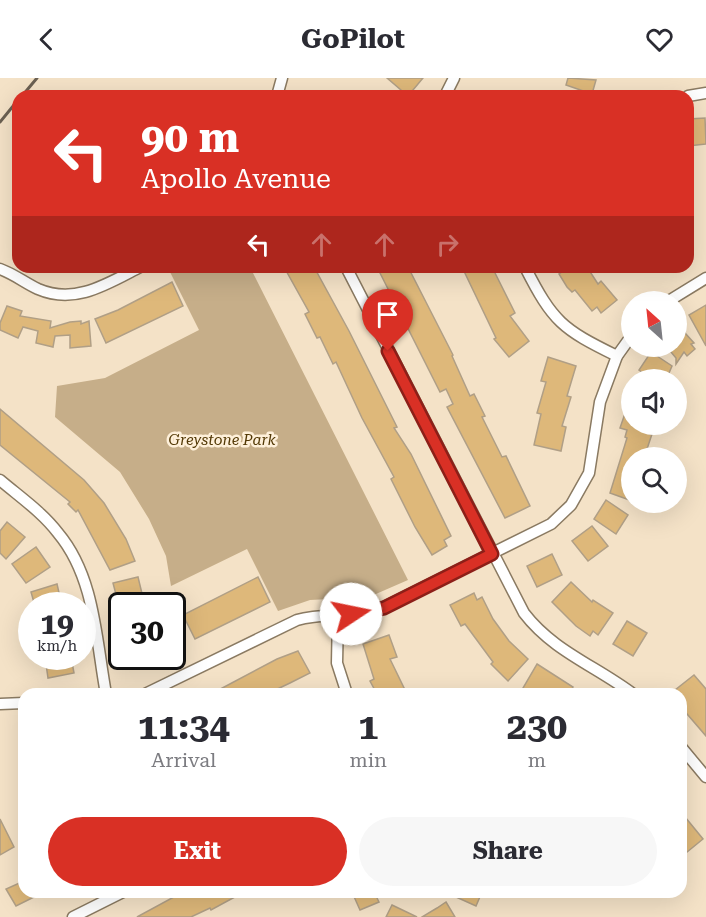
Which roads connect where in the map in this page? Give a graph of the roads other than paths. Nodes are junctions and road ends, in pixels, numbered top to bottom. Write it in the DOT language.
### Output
graph roads {
  1 [pos="0,269"];
  2 [pos="128,273"];
  3 [pos="348,273"];
  4 [pos="528,273"];
  5 [pos="706,278"];
  6 [pos="685,291"];
  7 [pos="621,350"];
  8 [pos="617,356"];
  9 [pos="0,480"];
  10 [pos="492,554"];
  11 [pos="338,615"];
  12 [pos="105,688"];
  13 [pos="157,688"];
  14 [pos="345,688"];
  15 [pos="623,688"];
  16 [pos="18,703"];
  17 [pos="0,704"];
  18 [pos="687,754"];
  19 [pos="706,777"];
  20 [pos="111,898"];
  21 [pos="73,917"];
  1 -- 2 [label="street"];
  3 -- 10 [label="street"];
  4 -- 8 [label="street"];
  5 -- 6 [label="street"];
  7 -- 8 [label="street"];
  8 -- 10 [label="street"];
  9 -- 12 [label="street"];
  10 -- 11 [label="street"];
  10 -- 15 [label="street"];
  11 -- 13 [label="street"];
  11 -- 14 [label="street"];
  16 -- 17 [label="street"];
  18 -- 19 [label="street"];
  20 -- 21 [label="street"];
}
